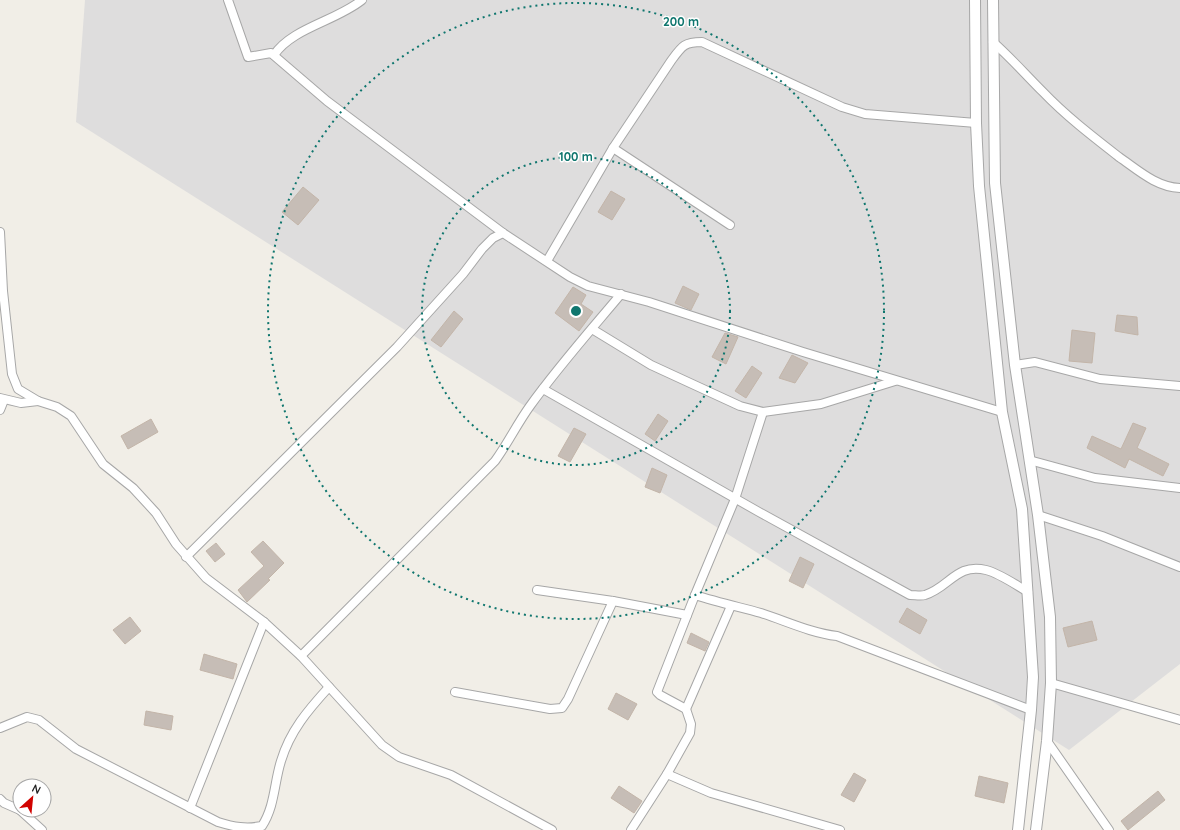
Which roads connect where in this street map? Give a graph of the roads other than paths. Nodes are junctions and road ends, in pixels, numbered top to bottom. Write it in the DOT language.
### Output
graph roads {
  1 [pos="228,0"];
  2 [pos="362,0"];
  3 [pos="975,0"];
  4 [pos="993,0"];
  5 [pos="993,42"];
  6 [pos="274,55"];
  7 [pos="976,123"];
  8 [pos="613,148"];
  9 [pos="1180,188"];
  10 [pos="730,225"];
  11 [pos="0,232"];
  12 [pos="503,233"];
  13 [pos="547,261"];
  14 [pos="621,294"];
  15 [pos="592,328"];
  16 [pos="1015,365"];
  17 [pos="896,380"];
  18 [pos="1180,386"];
  19 [pos="543,389"];
  20 [pos="2,399"];
  21 [pos="38,401"];
  22 [pos="0,410"];
  23 [pos="763,412"];
  24 [pos="1002,412"];
  25 [pos="1029,460"];
  26 [pos="1180,488"];
  27 [pos="735,498"];
  28 [pos="1038,514"];
  29 [pos="186,557"];
  30 [pos="1180,567"];
  31 [pos="537,590"];
  32 [pos="1028,592"];
  33 [pos="696,595"];
  34 [pos="613,601"];
  35 [pos="731,606"];
  36 [pos="687,615"];
  37 [pos="264,622"];
  38 [pos="301,656"];
  39 [pos="1052,682"];
  40 [pos="329,687"];
  41 [pos="455,692"];
  42 [pos="686,709"];
  43 [pos="1031,710"];
  44 [pos="1180,720"];
  45 [pos="0,728"];
  46 [pos="1047,741"];
  47 [pos="667,774"];
  48 [pos="0,799"];
  49 [pos="12,807"];
  50 [pos="190,808"];
  51 [pos="29,818"];
  52 [pos="42,830"];
  53 [pos="552,830"];
  54 [pos="631,830"];
  55 [pos="840,830"];
  56 [pos="1018,830"];
  57 [pos="1036,830"];
  58 [pos="1109,830"];
  1 -- 6 [label="street"];
  2 -- 6 [label="street"];
  3 -- 7 [label="street"];
  4 -- 5 [label="street"];
  5 -- 9 [label="street"];
  5 -- 16 [label="street"];
  6 -- 12 [label="street"];
  7 -- 8 [label="street"];
  7 -- 24 [label="street"];
  8 -- 10 [label="street"];
  8 -- 13 [label="street"];
  11 -- 21 [label="street"];
  12 -- 13 [label="street"];
  12 -- 29 [label="street"];
  13 -- 14 [label="street"];
  14 -- 15 [label="street"];
  14 -- 17 [label="street"];
  15 -- 19 [label="street"];
  15 -- 23 [label="street"];
  16 -- 18 [label="street"];
  16 -- 25 [label="street"];
  17 -- 23 [label="street"];
  17 -- 24 [label="street"];
  19 -- 27 [label="street"];
  19 -- 38 [label="street"];
  20 -- 21 [label="street"];
  20 -- 22 [label="street"];
  21 -- 29 [label="street"];
  23 -- 27 [label="street"];
  24 -- 32 [label="street"];
  25 -- 26 [label="street"];
  25 -- 28 [label="street"];
  27 -- 32 [label="street"];
  27 -- 33 [label="street"];
  28 -- 30 [label="street"];
  28 -- 39 [label="street"];
  29 -- 37 [label="street"];
  31 -- 34 [label="street"];
  32 -- 43 [label="street"];
  33 -- 35 [label="street"];
  33 -- 36 [label="street"];
  34 -- 36 [label="street"];
  34 -- 41 [label="street"];
  35 -- 42 [label="street"];
  35 -- 43 [label="street"];
  36 -- 42 [label="street"];
  37 -- 38 [label="street"];
  37 -- 50 [label="street"];
  38 -- 40 [label="street"];
  39 -- 44 [label="street"];
  39 -- 46 [label="street"];
  40 -- 50 [label="street"];
  40 -- 53 [label="street"];
  42 -- 47 [label="street"];
  43 -- 56 [label="street"];
  45 -- 50 [label="street"];
  46 -- 57 [label="street"];
  46 -- 58 [label="street"];
  47 -- 54 [label="street"];
  47 -- 55 [label="street"];
  48 -- 49 [label="street"];
  51 -- 52 [label="street"];
}
